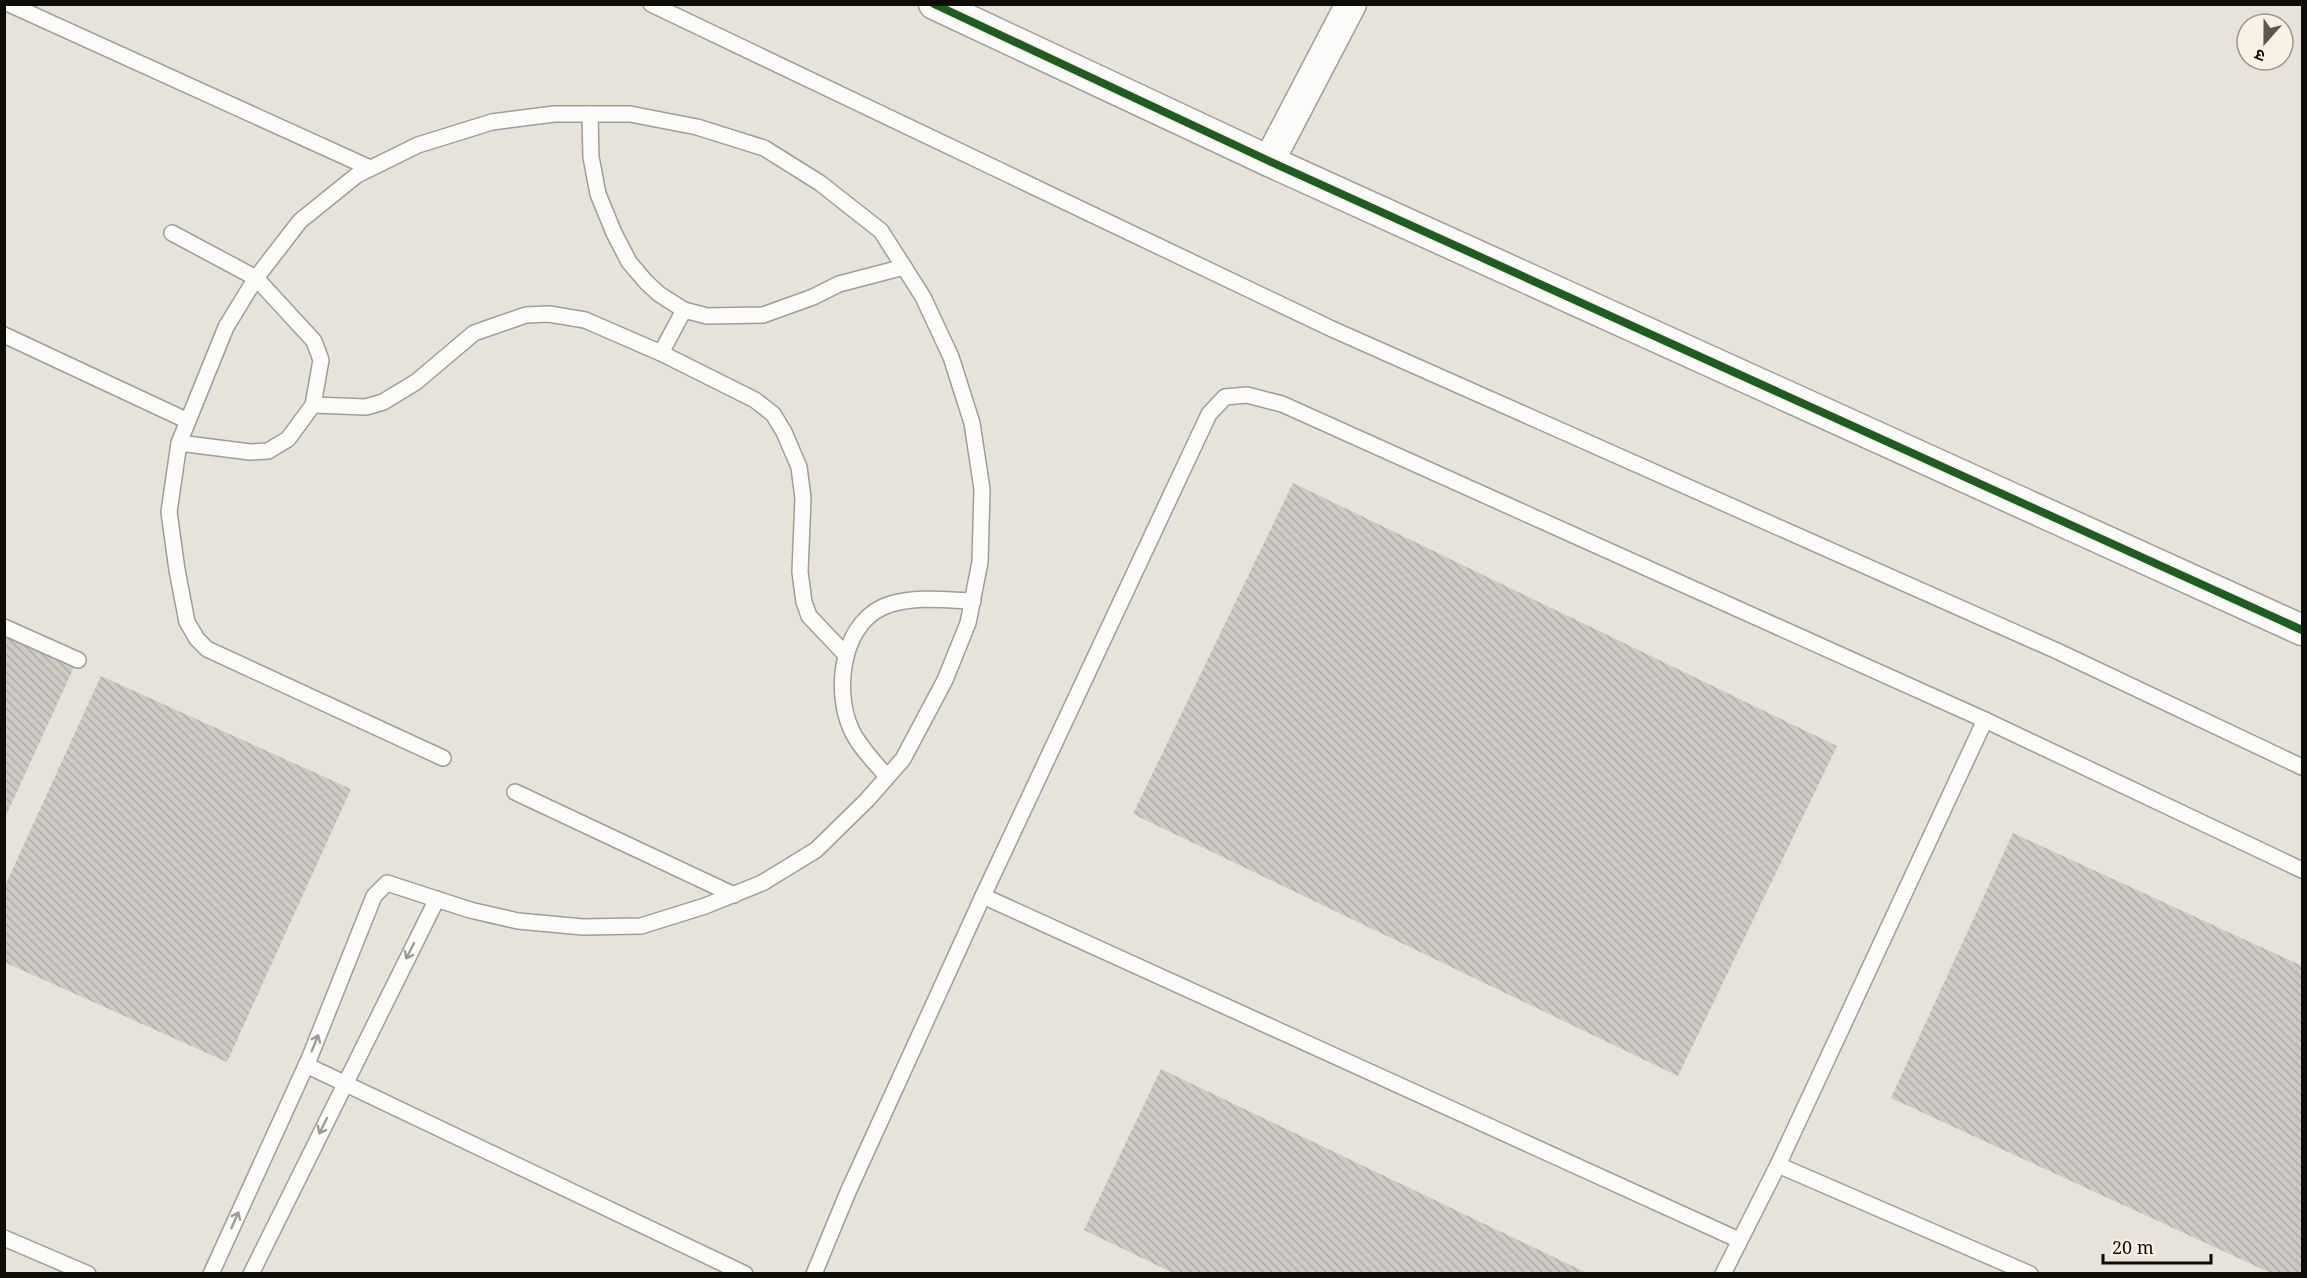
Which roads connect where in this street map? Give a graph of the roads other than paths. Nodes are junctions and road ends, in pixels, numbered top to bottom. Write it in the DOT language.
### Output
graph roads {
  1 [pos="9,4"];
  2 [pos="651,4"];
  3 [pos="934,4"];
  4 [pos="1351,4"];
  5 [pos="590,114"];
  6 [pos="1269,161"];
  7 [pos="370,168"];
  8 [pos="172,233"];
  9 [pos="903,267"];
  10 [pos="256,278"];
  11 [pos="684,310"];
  12 [pos="4,335"];
  13 [pos="661,353"];
  14 [pos="313,405"];
  15 [pos="188,421"];
  16 [pos="179,443"];
  17 [pos="973,602"];
  18 [pos="4,627"];
  19 [pos="2302,630"];
  20 [pos="846,655"];
  21 [pos="78,660"];
  22 [pos="1985,720"];
  23 [pos="443,758"];
  24 [pos="2302,767"];
  25 [pos="887,777"];
  26 [pos="515,792"];
  27 [pos="2302,870"];
  28 [pos="734,895"];
  29 [pos="983,896"];
  30 [pos="437,899"];
  31 [pos="306,1065"];
  32 [pos="344,1083"];
  33 [pos="1778,1165"];
  34 [pos="4,1238"];
  35 [pos="1739,1240"];
  36 [pos="49,1257"];
  37 [pos="53,1274"];
  38 [pos="88,1274"];
  39 [pos="211,1274"];
  40 [pos="251,1274"];
  41 [pos="745,1274"];
  42 [pos="814,1274"];
  43 [pos="1723,1274"];
  44 [pos="2030,1274"];
  1 -- 7 [label="lane"];
  2 -- 24 [label="lane"];
  3 -- 6 [label="street"];
  4 -- 6 [label="street"];
  5 -- 7 [label="lane"];
  5 -- 9 [label="lane"];
  5 -- 11 [label="lane"];
  6 -- 19 [label="street"];
  7 -- 10 [label="lane"];
  8 -- 10 [label="lane"];
  9 -- 11 [label="lane"];
  9 -- 17 [label="lane"];
  10 -- 14 [label="lane"];
  10 -- 15 [label="lane"];
  11 -- 13 [label="lane"];
  12 -- 15 [label="lane"];
  13 -- 14 [label="lane"];
  13 -- 20 [label="lane"];
  14 -- 16 [label="lane"];
  15 -- 16 [label="lane"];
  16 -- 23 [label="lane"];
  17 -- 20 [label="lane"];
  17 -- 25 [label="lane"];
  18 -- 21 [label="lane"];
  20 -- 25 [label="lane"];
  22 -- 27 [label="lane"];
  22 -- 29 [label="lane"];
  22 -- 33 [label="lane"];
  25 -- 28 [label="lane"];
  26 -- 28 [label="lane"];
  28 -- 30 [label="lane"];
  29 -- 35 [label="lane"];
  29 -- 42 [label="lane"];
  31 -- 30 [label="lane, one-way"];
  30 -- 32 [label="lane, one-way"];
  31 -- 32 [label="lane"];
  39 -- 31 [label="lane, one-way"];
  32 -- 40 [label="lane, one-way"];
  32 -- 41 [label="lane"];
  33 -- 35 [label="lane"];
  33 -- 44 [label="lane"];
  34 -- 36 [label="lane"];
  35 -- 43 [label="lane"];
  36 -- 37 [label="lane"];
  36 -- 38 [label="lane"];
}
